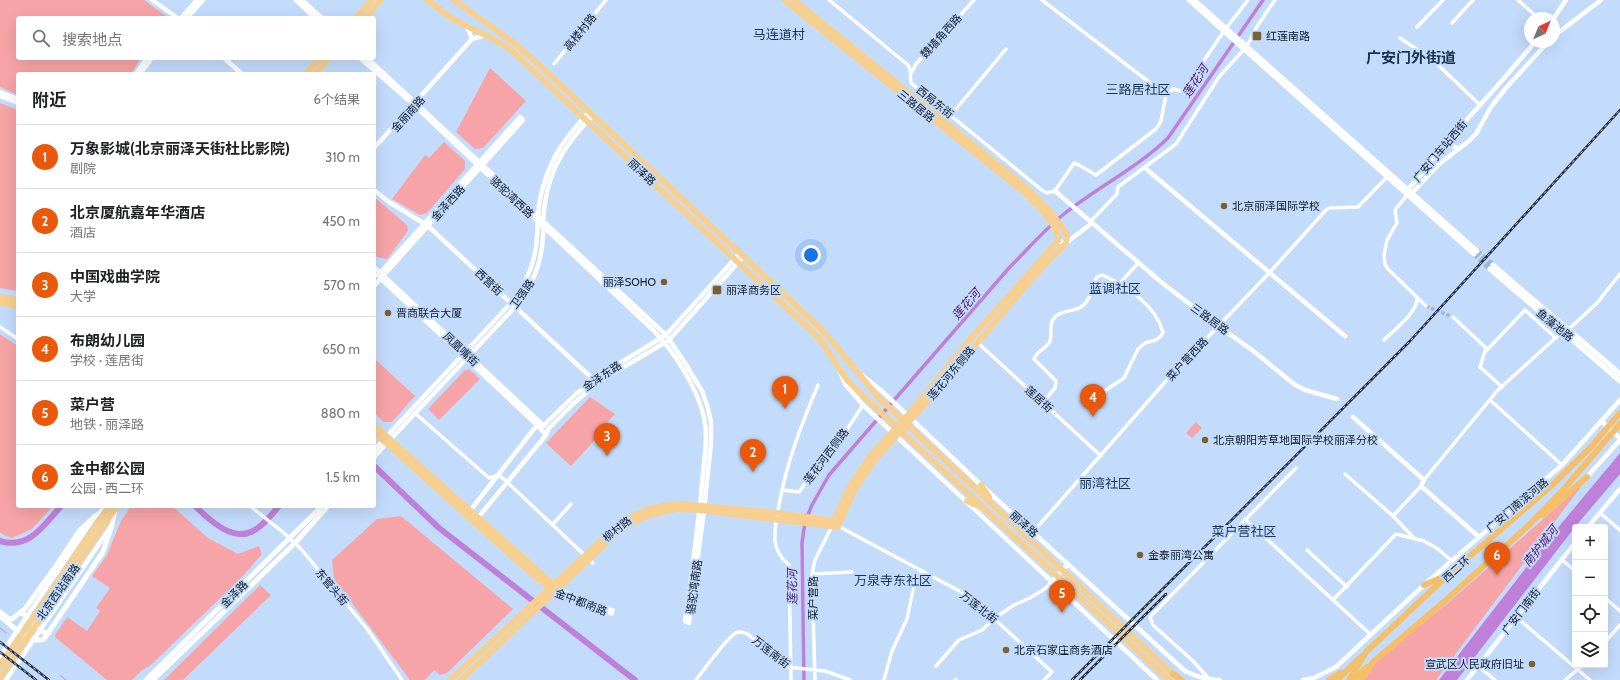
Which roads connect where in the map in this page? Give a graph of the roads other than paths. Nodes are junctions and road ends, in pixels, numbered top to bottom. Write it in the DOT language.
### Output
graph roads {
  1 [pos="152,0"];
  2 [pos="197,0"];
  3 [pos="203,0"];
  4 [pos="296,0"];
  5 [pos="302,0"];
  6 [pos="372,0"];
  7 [pos="381,0"];
  8 [pos="427,0"];
  9 [pos="454,0"];
  10 [pos="606,0"];
  11 [pos="784,0"];
  12 [pos="794,0"];
  13 [pos="829,0"];
  14 [pos="974,0"];
  15 [pos="1042,0"];
  16 [pos="1189,0"];
  17 [pos="1194,0"];
  18 [pos="1248,0"];
  19 [pos="1275,0"];
  20 [pos="1443,0"];
  21 [pos="1473,0"];
  22 [pos="1518,0"];
  23 [pos="1566,0"];
  24 [pos="1601,0"];
  25 [pos="1531,12"];
  26 [pos="1558,12"];
  27 [pos="175,16"];
  28 [pos="183,16"];
  29 [pos="189,16"];
  30 [pos="313,16"];
  31 [pos="320,16"];
  32 [pos="358,16"];
  33 [pos="367,16"];
  34 [pos="1452,23"];
  35 [pos="467,27"];
  36 [pos="1418,27"];
  37 [pos="1227,31"];
  38 [pos="1560,31"];
  39 [pos="485,35"];
  40 [pos="1400,38"];
  41 [pos="472,40"];
  42 [pos="1246,47"];
  43 [pos="1530,48"];
  44 [pos="1543,48"];
  45 [pos="1006,49"];
  46 [pos="146,60"];
  47 [pos="150,60"];
  48 [pos="226,60"];
  49 [pos="318,60"];
  50 [pos="327,60"];
  51 [pos="362,60"];
  52 [pos="369,60"];
  53 [pos="554,64"];
  54 [pos="137,72"];
  55 [pos="142,72"];
  56 [pos="240,72"];
  57 [pos="308,72"];
  58 [pos="317,72"];
  59 [pos="912,73"];
  60 [pos="1500,84"];
  61 [pos="1505,89"];
  62 [pos="0,92"];
  63 [pos="1166,95"];
  64 [pos="0,96"];
  65 [pos="16,98"];
  66 [pos="16,102"];
  67 [pos="415,104"];
  68 [pos="1480,105"];
  69 [pos="591,114"];
  70 [pos="951,115"];
  71 [pos="521,119"];
  72 [pos="585,120"];
  73 [pos="1448,139"];
  74 [pos="376,146"];
  75 [pos="1460,148"];
  76 [pos="376,150"];
  77 [pos="480,164"];
  78 [pos="1145,168"];
  79 [pos="1388,176"];
  80 [pos="1054,191"];
  81 [pos="376,192"];
  82 [pos="1409,192"];
  83 [pos="1047,213"];
  84 [pos="540,219"];
  85 [pos="1091,223"];
  86 [pos="426,225"];
  87 [pos="543,226"];
  88 [pos="1058,241"];
  89 [pos="1066,243"];
  90 [pos="1476,252"];
  91 [pos="742,255"];
  92 [pos="737,261"];
  93 [pos="1139,262"];
  94 [pos="1270,272"];
  95 [pos="1620,274"];
  96 [pos="378,275"];
  97 [pos="1120,283"];
  98 [pos="1417,296"];
  99 [pos="0,297"];
  100 [pos="16,300"];
  101 [pos="0,303"];
  102 [pos="513,305"];
  103 [pos="16,306"];
  104 [pos="1426,306"];
  105 [pos="1453,317"];
  106 [pos="1218,326"];
  107 [pos="0,327"];
  108 [pos="1569,329"];
  109 [pos="1562,332"];
  110 [pos="1345,336"];
  111 [pos="668,337"];
  112 [pos="16,338"];
  113 [pos="1556,338"];
  114 [pos="663,340"];
  115 [pos="1384,340"];
  116 [pos="977,342"];
  117 [pos="1486,351"];
  118 [pos="465,356"];
  119 [pos="839,367"];
  120 [pos="854,369"];
  121 [pos="1620,374"];
  122 [pos="595,381"];
  123 [pos="1620,381"];
  124 [pos="818,385"];
  125 [pos="1502,387"];
  126 [pos="1337,399"];
  127 [pos="1490,400"];
  128 [pos="1620,400"];
  129 [pos="1043,402"];
  130 [pos="863,405"];
  131 [pos="870,407"];
  132 [pos="1093,410"];
  133 [pos="415,413"];
  134 [pos="1620,413"];
  135 [pos="907,415"];
  136 [pos="1353,417"];
  137 [pos="902,420"];
  138 [pos="1601,421"];
  139 [pos="1620,424"];
  140 [pos="537,425"];
  141 [pos="543,426"];
  142 [pos="376,427"];
  143 [pos="896,427"];
  144 [pos="549,428"];
  145 [pos="892,432"];
  146 [pos="376,433"];
  147 [pos="546,435"];
  148 [pos="1620,439"];
  149 [pos="387,440"];
  150 [pos="376,453"];
  151 [pos="1101,456"];
  152 [pos="1562,465"];
  153 [pos="1296,468"];
  154 [pos="1345,474"];
  155 [pos="499,475"];
  156 [pos="1587,477"];
  157 [pos="1424,480"];
  158 [pos="507,482"];
  159 [pos="981,485"];
  160 [pos="1421,486"];
  161 [pos="1620,489"];
  162 [pos="782,490"];
  163 [pos="1532,492"];
  164 [pos="1620,493"];
  165 [pos="966,501"];
  166 [pos="571,504"];
  167 [pos="473,507"];
  168 [pos="996,507"];
  169 [pos="110,508"];
  170 [pos="111,508"];
  171 [pos="111,508"];
  172 [pos="112,508"];
  173 [pos="252,508"];
  174 [pos="320,508"];
  175 [pos="326,508"];
  176 [pos="702,508"];
  177 [pos="986,510"];
  178 [pos="482,514"];
  179 [pos="1518,514"];
  180 [pos="1601,514"];
  181 [pos="95,516"];
  182 [pos="777,516"];
  183 [pos="1393,516"];
  184 [pos="1245,519"];
  185 [pos="553,524"];
  186 [pos="835,524"];
  187 [pos="1591,524"];
  188 [pos="1593,524"];
  189 [pos="112,525"];
  190 [pos="1402,525"];
  191 [pos="1529,525"];
  192 [pos="1620,530"];
  193 [pos="1033,532"];
  194 [pos="1396,534"];
  195 [pos="1479,537"];
  196 [pos="290,538"];
  197 [pos="1414,538"];
  198 [pos="295,543"];
  199 [pos="1572,547"];
  200 [pos="1572,549"];
  201 [pos="1307,550"];
  202 [pos="589,559"];
  203 [pos="1562,560"];
  204 [pos="1452,561"];
  205 [pos="1068,564"];
  206 [pos="1572,568"];
  207 [pos="922,571"];
  208 [pos="852,572"];
  209 [pos="812,574"];
  210 [pos="1448,575"];
  211 [pos="1051,582"];
  212 [pos="1424,585"];
  213 [pos="1347,587"];
  214 [pos="553,588"];
  215 [pos="1333,600"];
  216 [pos="1608,601"];
  217 [pos="530,610"];
  218 [pos="1620,611"];
  219 [pos="0,612"];
  220 [pos="22,613"];
  221 [pos="0,616"];
  222 [pos="995,618"];
  223 [pos="1517,618"];
  224 [pos="1620,625"];
  225 [pos="49,633"];
  226 [pos="1370,634"];
  227 [pos="1608,639"];
  228 [pos="1366,652"];
  229 [pos="0,656"];
  230 [pos="1373,662"];
  231 [pos="1351,665"];
  232 [pos="0,666"];
  233 [pos="936,666"];
  234 [pos="1479,667"];
  235 [pos="791,668"];
  236 [pos="813,669"];
  237 [pos="1578,670"];
  238 [pos="1173,674"];
  239 [pos="0,678"];
  240 [pos="6,680"];
  241 [pos="146,680"];
  242 [pos="153,680"];
  243 [pos="402,680"];
  244 [pos="450,680"];
  245 [pos="461,680"];
  246 [pos="696,680"];
  247 [pos="791,680"];
  248 [pos="815,680"];
  249 [pos="850,680"];
  250 [pos="884,680"];
  251 [pos="1044,680"];
  252 [pos="1157,680"];
  253 [pos="1169,680"];
  254 [pos="1181,680"];
  255 [pos="1209,680"];
  256 [pos="1220,680"];
  257 [pos="1303,680"];
  258 [pos="1329,680"];
  259 [pos="1337,680"];
  260 [pos="1350,680"];
  261 [pos="1361,680"];
  262 [pos="1467,680"];
  263 [pos="1471,680"];
  264 [pos="1495,680"];
  265 [pos="1565,680"];
  266 [pos="1590,680"];
  1 -- 27 [label="street"];
  2 -- 28 [label="street"];
  3 -- 29 [label="street"];
  4 -- 30 [label="street"];
  5 -- 31 [label="street"];
  6 -- 32 [label="main road"];
  7 -- 33 [label="main road"];
  8 -- 35 [label="main road, 丽泽路"];
  9 -- 69 [label="main road, 丽泽路"];
  10 -- 53 [label="street, 高楼村路"];
  11 -- 83 [label="main road, 三路居路"];
  12 -- 83 [label="main road, 三路居路"];
  13 -- 59 [label="street, 西局东街"];
  14 -- 59 [label="street, 魏墙角西路"];
  15 -- 63 [label="street"];
  16 -- 37 [label="main road"];
  17 -- 37 [label="main road"];
  18 -- 37 [label="street"];
  19 -- 42 [label="street"];
  20 -- 36 [label="street"];
  21 -- 34 [label="street"];
  22 -- 25 [label="street"];
  23 -- 26 [label="street"];
  24 -- 38 [label="street"];
  35 -- 39 [label="main road, 丽泽路"];
  35 -- 41 [label="street"];
  37 -- 42 [label="main road"];
  37 -- 63 [label="street"];
  39 -- 41 [label="street, 金丽南路"];
  39 -- 72 [label="main road, 丽泽路"];
  40 -- 68 [label="street"];
  41 -- 67 [label="street, 金丽南路"];
  42 -- 78 [label="street"];
  42 -- 79 [label="main road"];
  42 -- 82 [label="main road"];
  43 -- 60 [label="street, 广安门车站西街"];
  44 -- 61 [label="street, 广安门车站西街"];
  45 -- 70 [label="street"];
  46 -- 54 [label="street"];
  47 -- 55 [label="street"];
  48 -- 56 [label="street"];
  49 -- 57 [label="main road"];
  50 -- 58 [label="main road"];
  51 -- 67 [label="street, 骆驼湾西路"];
  52 -- 67 [label="street, 骆驼湾西路"];
  59 -- 70 [label="street, 西局东街"];
  60 -- 61 [label="street"];
  60 -- 68 [label="street, 广安门车站西街"];
  61 -- 75 [label="street, 广安门车站西街"];
  62 -- 65 [label="street"];
  63 -- 80 [label="street"];
  64 -- 66 [label="street"];
  67 -- 74 [label="street, 金丽南路"];
  67 -- 76 [label="street, 金丽南路"];
  67 -- 77 [label="street, 骆驼湾西路"];
  68 -- 73 [label="street, 广安门车站西街"];
  69 -- 72 [label="street, 卫强路"];
  69 -- 91 [label="main road, 丽泽路"];
  70 -- 80 [label="street, 西局东街"];
  71 -- 77 [label="street, 金泽西路"];
  72 -- 84 [label="street, 卫强路"];
  72 -- 92 [label="main road, 丽泽路"];
  73 -- 75 [label="street"];
  73 -- 82 [label="street, 广安门车站西街"];
  75 -- 82 [label="street, 广安门车站西街"];
  77 -- 84 [label="street, 骆驼湾西路"];
  77 -- 86 [label="street, 金泽西路"];
  78 -- 85 [label="street"];
  78 -- 94 [label="street"];
  79 -- 82 [label="main road"];
  79 -- 94 [label="street, 菜户营西路"];
  80 -- 85 [label="street, 三路居路"];
  81 -- 86 [label="street, 西营街"];
  82 -- 90 [label="main road"];
  82 -- 98 [label="street"];
  83 -- 88 [label="main road"];
  83 -- 89 [label="main road"];
  84 -- 87 [label="street, 卫强路"];
  84 -- 102 [label="street, 卫强路"];
  84 -- 111 [label="street, 骆驼湾西路"];
  85 -- 89 [label="street"];
  85 -- 93 [label="street, 三路居路"];
  86 -- 96 [label="street, 金泽西路"];
  86 -- 102 [label="street, 西营街"];
  87 -- 102 [label="street, 卫强路"];
  87 -- 114 [label="street, 骆驼湾西路"];
  88 -- 89 [label="street"];
  88 -- 135 [label="main road, 莲花河东侧路"];
  89 -- 116 [label="main road, 莲花河东侧路"];
  91 -- 92 [label="street, 金泽东路"];
  91 -- 120 [label="main road, 丽泽路"];
  92 -- 111 [label="street, 金泽东路"];
  92 -- 119 [label="main road, 丽泽路"];
  93 -- 97 [label="street"];
  93 -- 106 [label="street, 三路居路"];
  94 -- 106 [label="street, 菜户营西路"];
  94 -- 110 [label="street"];
  95 -- 108 [label="street"];
  96 -- 118 [label="street, 凤凰嘴街"];
  97 -- 129 [label="street"];
  97 -- 132 [label="street"];
  98 -- 104 [label="street"];
  98 -- 115 [label="street"];
  99 -- 100 [label="main road"];
  101 -- 103 [label="main road"];
  102 -- 118 [label="street, 卫强路"];
  102 -- 122 [label="street, 西营街"];
  105 -- 117 [label="street"];
  106 -- 126 [label="street, 三路居路"];
  106 -- 151 [label="street, 菜户营西路"];
  107 -- 112 [label="street"];
  108 -- 109 [label="main road, 鱼藻池路"];
  108 -- 121 [label="main road, 鱼藻池路"];
  109 -- 113 [label="street"];
  109 -- 123 [label="main road, 鱼藻池路"];
  111 -- 114 [label="street, 金泽东路"];
  111 -- 176 [label="street, 骆驼湾南路"];
  113 -- 117 [label="street"];
  113 -- 125 [label="street"];
  114 -- 122 [label="street, 金泽东路"];
  114 -- 176 [label="street, 骆驼湾南路"];
  116 -- 129 [label="street, 莲居街"];
  116 -- 135 [label="main road, 莲花河东侧路"];
  117 -- 125 [label="street"];
  118 -- 133 [label="street, 卫强路"];
  118 -- 140 [label="street, 凤凰嘴街"];
  118 -- 141 [label="street, 凤凰嘴街"];
  118 -- 149 [label="street, 卫强路"];
  119 -- 130 [label="street, 丽泽路"];
  119 -- 131 [label="main road, 丽泽路"];
  120 -- 135 [label="street, 丽泽路"];
  120 -- 137 [label="main road, 丽泽路"];
  122 -- 141 [label="street, 金泽东路"];
  122 -- 144 [label="street, 金泽东路"];
  124 -- 162 [label="street"];
  125 -- 127 [label="street"];
  127 -- 152 [label="street"];
  127 -- 157 [label="street"];
  128 -- 138 [label="street, 广安门南滨河路"];
  129 -- 151 [label="street, 莲居街"];
  130 -- 131 [label="street, 丽泽路"];
  130 -- 162 [label="street, 莲花河西侧路"];
  131 -- 143 [label="main road, 丽泽路"];
  131 -- 145 [label="street, 丽泽路"];
  133 -- 149 [label="street, 卫强路"];
  133 -- 155 [label="street"];
  134 -- 179 [label="highway, 西二环"];
  135 -- 137 [label="main road, 莲花河东侧路"];
  135 -- 159 [label="street, 丽泽路"];
  136 -- 157 [label="street"];
  137 -- 143 [label="main road, 莲花河东侧路"];
  137 -- 168 [label="main road, 丽泽路"];
  138 -- 148 [label="street"];
  138 -- 152 [label="street, 广安门南滨河路"];
  139 -- 191 [label="highway, 西二环"];
  140 -- 141 [label="street"];
  140 -- 147 [label="street, 凤凰嘴街"];
  140 -- 155 [label="street"];
  141 -- 144 [label="street, 凤凰嘴街"];
  142 -- 149 [label="main road, 金中都南路"];
  143 -- 145 [label="main road, 莲花河东侧路"];
  143 -- 177 [label="main road, 丽泽路"];
  144 -- 147 [label="street, 金泽东路"];
  145 -- 165 [label="street, 丽泽路"];
  145 -- 186 [label="main road, 莲花河东侧路"];
  146 -- 149 [label="main road, 金中都南路"];
  147 -- 158 [label="street, 金泽东路"];
  148 -- 156 [label="street"];
  149 -- 150 [label="main road"];
  149 -- 214 [label="main road, 金中都南路"];
  151 -- 193 [label="street, 菜户营西路"];
  152 -- 163 [label="street, 广安门南滨河路"];
  153 -- 184 [label="street"];
  154 -- 183 [label="street"];
  155 -- 158 [label="street"];
  155 -- 167 [label="street"];
  156 -- 191 [label="highway"];
  157 -- 160 [label="street"];
  158 -- 178 [label="street, 金泽东路"];
  158 -- 185 [label="street"];
  159 -- 168 [label="main road"];
  159 -- 193 [label="street, 丽泽路"];
  160 -- 183 [label="street"];
  160 -- 195 [label="street"];
  161 -- 180 [label="street"];
  162 -- 182 [label="street"];
  163 -- 179 [label="highway"];
  163 -- 195 [label="street, 广安门南滨河路"];
  164 -- 180 [label="street"];
  165 -- 177 [label="main road"];
  165 -- 211 [label="street, 丽泽路"];
  166 -- 185 [label="street"];
  168 -- 238 [label="main road, 丽泽路"];
  169 -- 181 [label="street"];
  170 -- 232 [label="main road, 北京西站南路"];
  171 -- 239 [label="main road, 北京西站南路"];
  172 -- 189 [label="street"];
  173 -- 196 [label="street, 东管头街"];
  174 -- 196 [label="main road, 金泽路"];
  175 -- 198 [label="main road, 金泽路"];
  176 -- 176 [label="street, 骆驼湾南路"];
  176 -- 182 [label="main road, 柳村路"];
  176 -- 202 [label="main road, 柳村路"];
  177 -- 253 [label="main road, 丽泽路"];
  179 -- 210 [label="highway, 西二环"];
  180 -- 187 [label="street"];
  180 -- 188 [label="street"];
  180 -- 192 [label="street"];
  181 -- 220 [label="main road"];
  181 -- 229 [label="street"];
  182 -- 186 [label="main road, 柳村路"];
  182 -- 235 [label="street"];
  183 -- 190 [label="street"];
  184 -- 215 [label="street"];
  184 -- 255 [label="street"];
  185 -- 202 [label="street"];
  186 -- 207 [label="street, 万莲北街"];
  186 -- 209 [label="street, 菜户营路"];
  189 -- 225 [label="main road"];
  189 -- 240 [label="street"];
  190 -- 194 [label="street"];
  190 -- 197 [label="street"];
  191 -- 230 [label="highway, 西二环"];
  193 -- 205 [label="street, 丽泽路"];
  194 -- 197 [label="street"];
  194 -- 213 [label="street"];
  195 -- 204 [label="street, 广安门南滨河路"];
  196 -- 198 [label="street, 东管头街"];
  196 -- 241 [label="main road, 金泽路"];
  197 -- 204 [label="street"];
  198 -- 242 [label="main road, 金泽路"];
  198 -- 243 [label="street, 东管头街"];
  199 -- 203 [label="street, 广安门南街"];
  200 -- 203 [label="street, 广安门南街"];
  201 -- 213 [label="street"];
  202 -- 214 [label="main road, 柳村路"];
  203 -- 206 [label="street"];
  203 -- 223 [label="street, 广安门南街"];
  204 -- 212 [label="street, 广安门南滨河路"];
  205 -- 211 [label="street"];
  205 -- 255 [label="street, 丽泽路"];
  207 -- 222 [label="street, 万莲北街"];
  207 -- 250 [label="street"];
  208 -- 209 [label="street"];
  209 -- 236 [label="street, 菜户营路"];
  210 -- 212 [label="highway"];
  210 -- 228 [label="highway, 西二环"];
  211 -- 222 [label="street"];
  211 -- 252 [label="street, 丽泽路"];
  212 -- 226 [label="street, 广安门南滨河路"];
  213 -- 215 [label="street"];
  214 -- 214 [label="street, 金中都南路"];
  214 -- 217 [label="main road, 柳村路"];
  215 -- 226 [label="street"];
  216 -- 218 [label="street"];
  217 -- 244 [label="main road, 柳村路"];
  217 -- 245 [label="main road, 柳村路"];
  219 -- 220 [label="main road"];
  220 -- 225 [label="main road"];
  221 -- 225 [label="main road"];
  222 -- 233 [label="street"];
  222 -- 251 [label="street, 万莲北街"];
  223 -- 234 [label="street, 广安门南街"];
  223 -- 237 [label="street"];
  224 -- 227 [label="street"];
  226 -- 257 [label="street, 广安门南滨河路"];
  228 -- 231 [label="highway"];
  228 -- 260 [label="highway, 西二环"];
  230 -- 260 [label="highway"];
  230 -- 261 [label="highway, 西二环"];
  231 -- 258 [label="highway"];
  231 -- 259 [label="highway"];
  234 -- 262 [label="street, 广安门南街"];
  234 -- 263 [label="street, 广安门南街"];
  234 -- 264 [label="street"];
  235 -- 236 [label="street, 万莲南街"];
  235 -- 246 [label="street, 万莲南街"];
  235 -- 247 [label="street"];
  236 -- 248 [label="street, 菜户营路"];
  236 -- 249 [label="street"];
  237 -- 265 [label="street"];
  237 -- 266 [label="street"];
  238 -- 254 [label="highway"];
  255 -- 256 [label="street, 丽泽路"];
}
